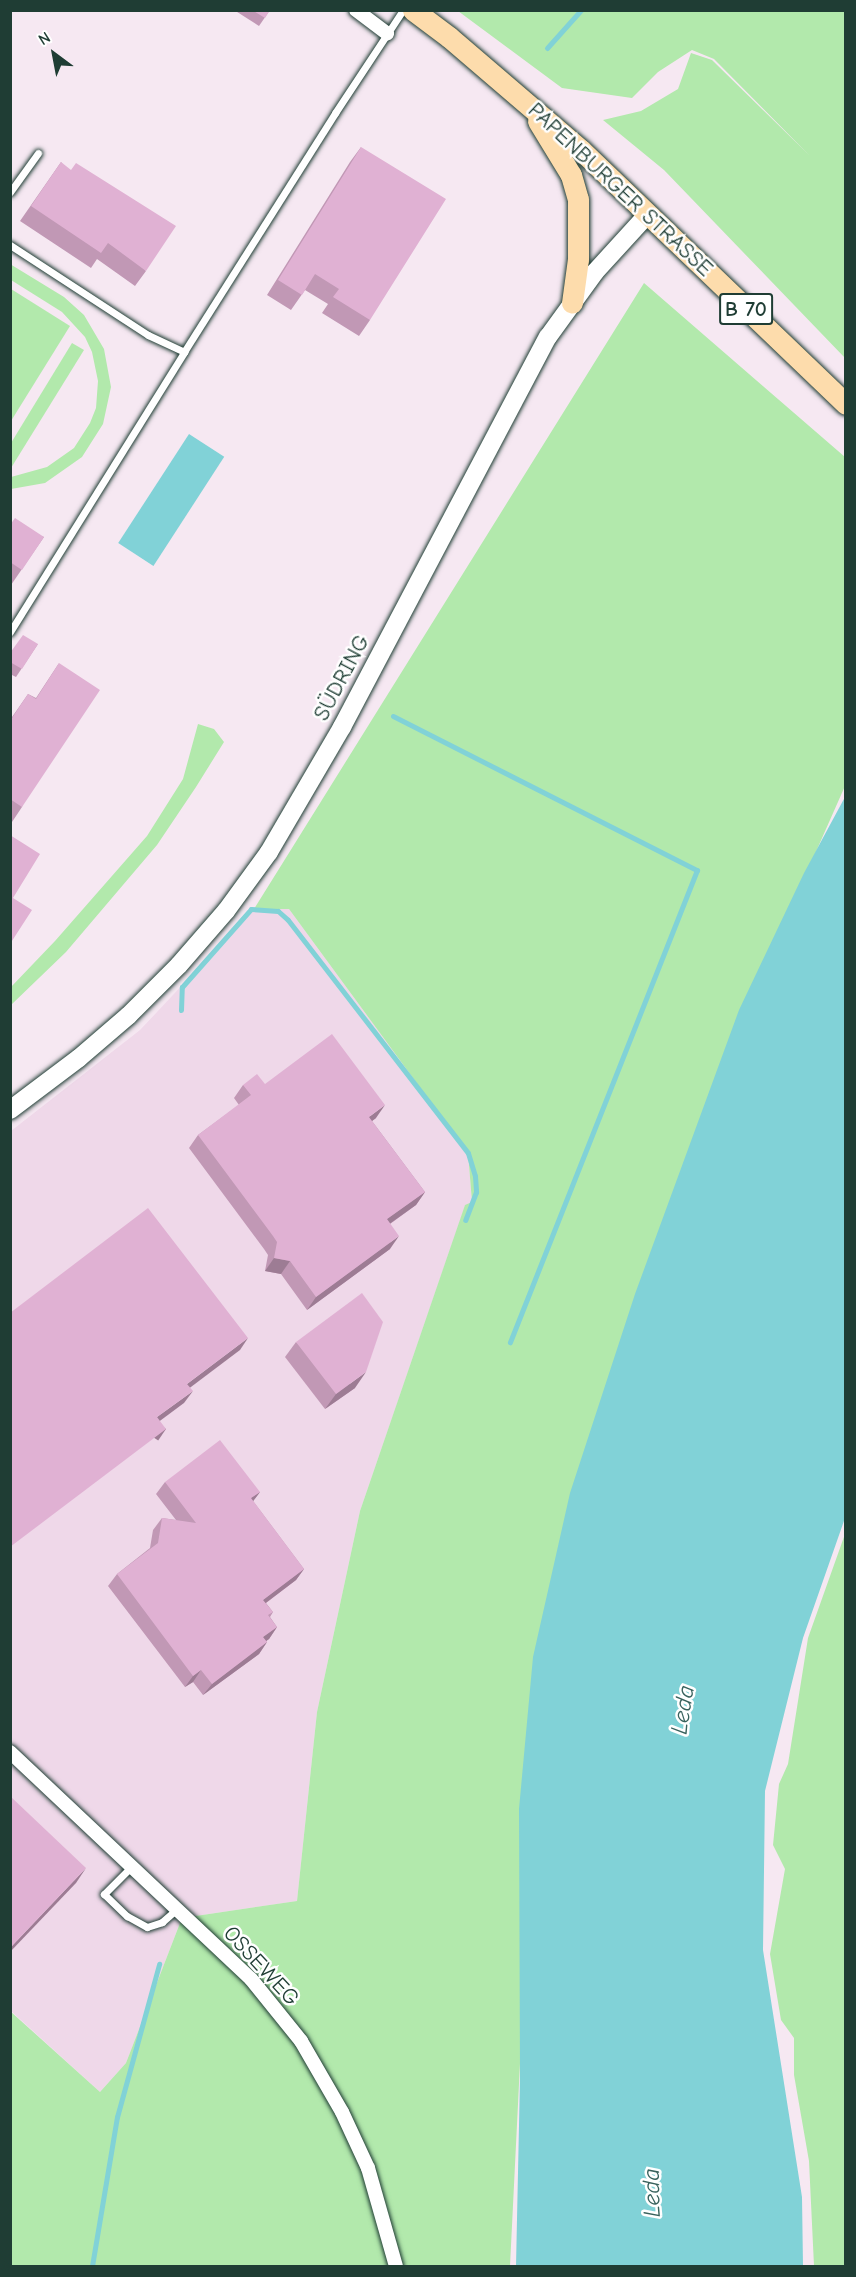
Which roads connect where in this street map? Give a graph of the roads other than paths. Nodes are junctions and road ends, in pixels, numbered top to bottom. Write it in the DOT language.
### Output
graph roads {
  1 [pos="356,10"];
  2 [pos="403,10"];
  3 [pos="412,10"];
  4 [pos="387,33"];
  5 [pos="527,103"];
  6 [pos="38,153"];
  7 [pos="10,192"];
  8 [pos="647,215"];
  9 [pos="10,245"];
  10 [pos="572,303"];
  11 [pos="184,352"];
  12 [pos="846,404"];
  13 [pos="10,632"];
  14 [pos="10,1110"];
  15 [pos="10,1752"];
  16 [pos="130,1868"];
  17 [pos="176,1910"];
  18 [pos="396,2266"];
  1 -- 4 [label="street"];
  2 -- 4 [label="lane"];
  3 -- 5 [label="main road, PAPENBURGER STRASSE / B 70"];
  4 -- 11 [label="lane"];
  5 -- 8 [label="main road, PAPENBURGER STRASSE / B 70"];
  5 -- 10 [label="main road"];
  6 -- 7 [label="lane"];
  8 -- 10 [label="main road, SÜDRING"];
  8 -- 12 [label="main road, PAPENBURGER STRASSE / B 70"];
  9 -- 11 [label="lane"];
  10 -- 14 [label="main road, SÜDRING"];
  11 -- 13 [label="lane"];
  15 -- 16 [label="street, OSSEWEG"];
  16 -- 17 [label="street, OSSEWEG"];
  16 -- 17 [label="lane"];
  17 -- 18 [label="street, OSSEWEG"];
}
